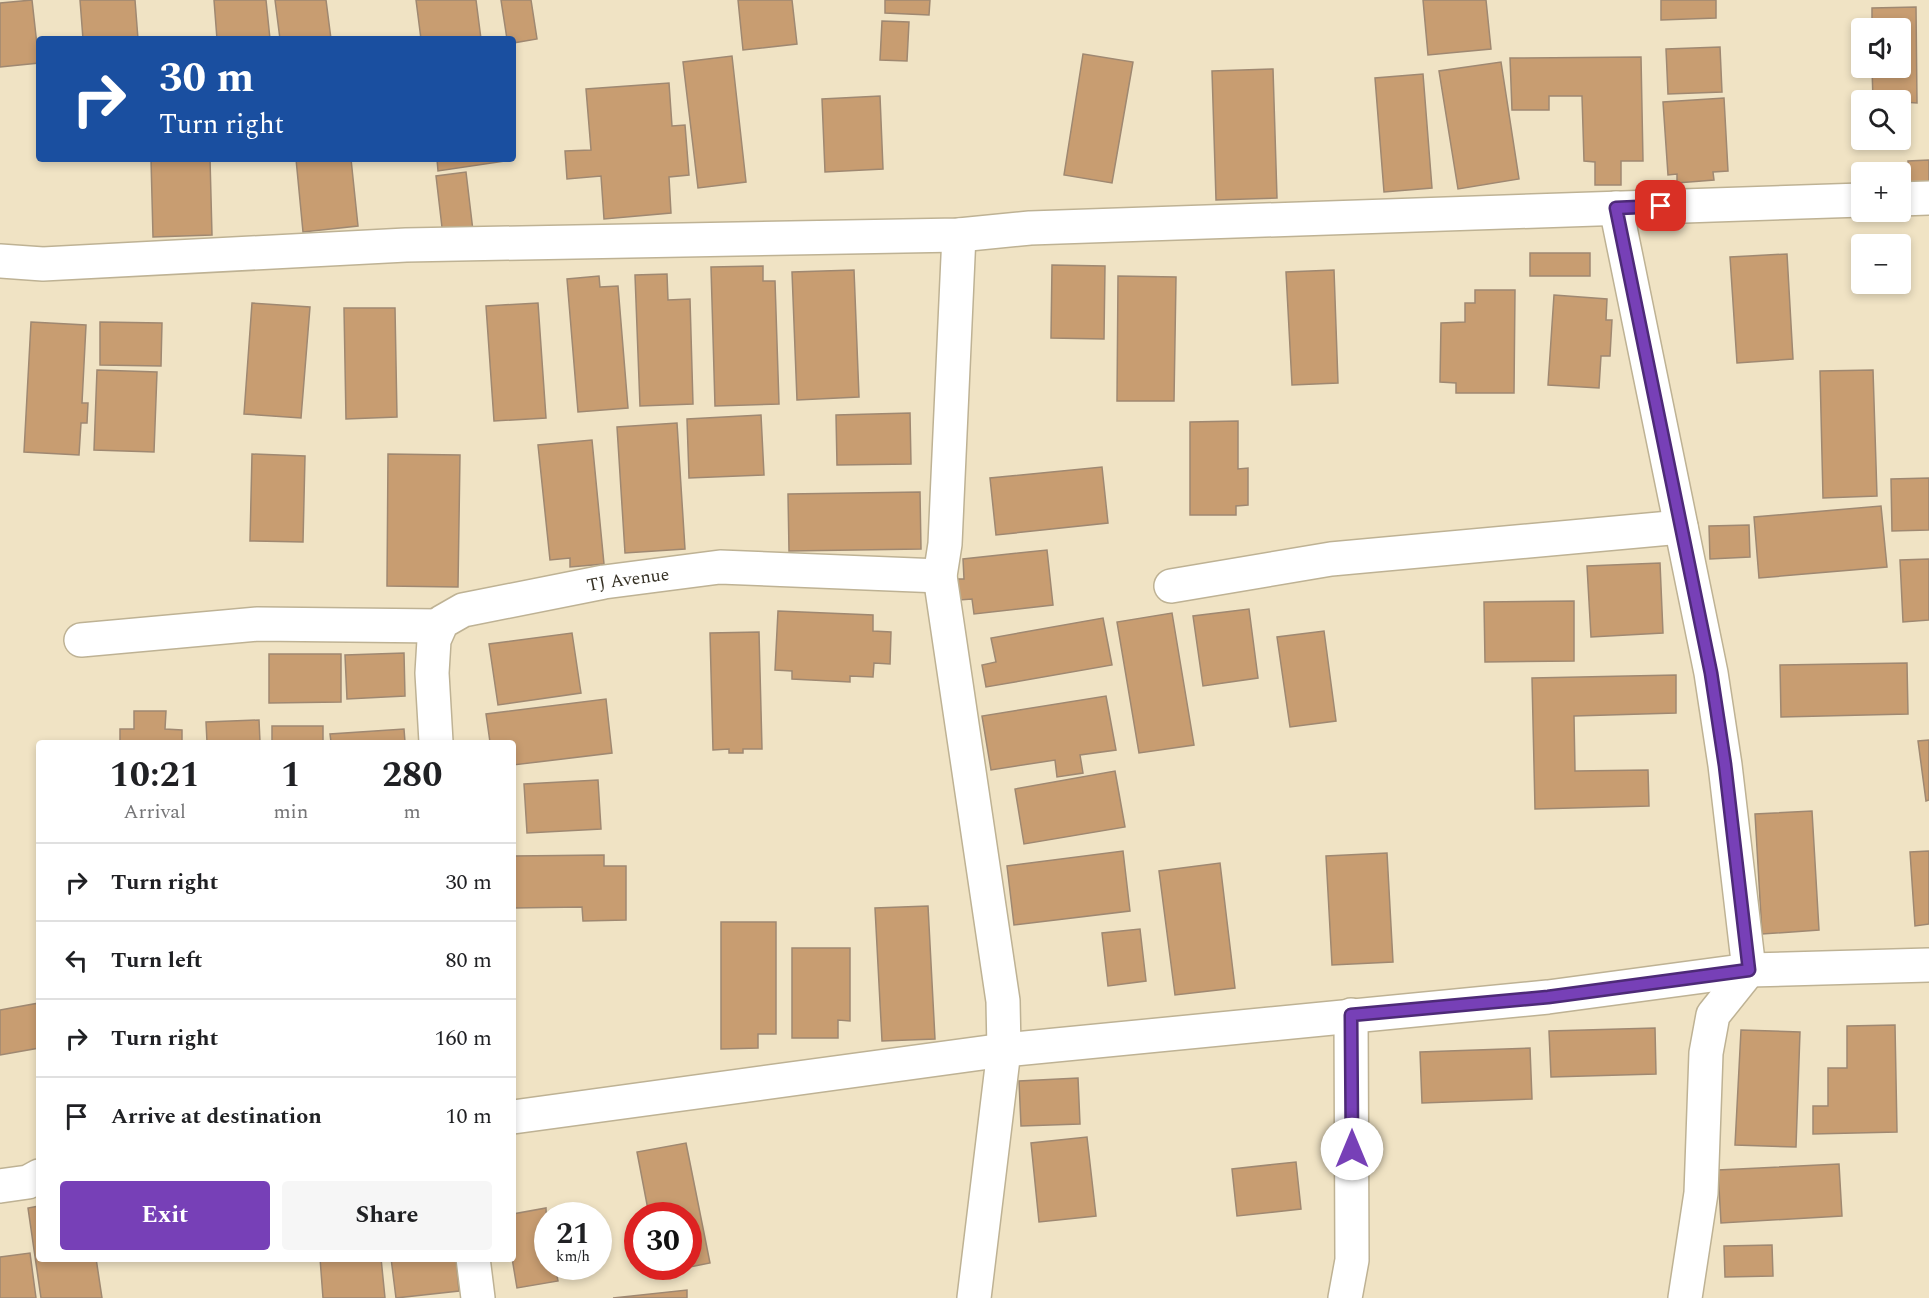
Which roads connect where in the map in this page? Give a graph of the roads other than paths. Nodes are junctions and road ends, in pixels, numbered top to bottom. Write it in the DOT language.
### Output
graph roads {
  1 [pos="1929,198"];
  2 [pos="1911,199"];
  3 [pos="1851,200"];
  4 [pos="1616,208"];
  5 [pos="959,234"];
  6 [pos="0,261"];
  7 [pos="1681,527"];
  8 [pos="940,576"];
  9 [pos="1171,586"];
  10 [pos="439,626"];
  11 [pos="81,639"];
  12 [pos="436,740"];
  13 [pos="1929,965"];
  14 [pos="1749,970"];
  15 [pos="1351,1015"];
  16 [pos="1004,1050"];
  17 [pos="516,1117"];
  18 [pos="36,1178"];
  19 [pos="0,1186"];
  20 [pos="474,1262"];
  21 [pos="478,1298"];
  22 [pos="974,1298"];
  23 [pos="1345,1298"];
  24 [pos="1685,1298"];
  1 -- 2 [label="street"];
  3 -- 4 [label="street"];
  4 -- 5 [label="street"];
  4 -- 7 [label="street"];
  5 -- 6 [label="street"];
  5 -- 8 [label="street"];
  7 -- 9 [label="street"];
  7 -- 14 [label="street"];
  8 -- 10 [label="street, TJ Avenue"];
  8 -- 16 [label="street"];
  10 -- 11 [label="street"];
  10 -- 12 [label="street"];
  13 -- 14 [label="street"];
  14 -- 15 [label="street"];
  14 -- 24 [label="street"];
  15 -- 16 [label="street"];
  15 -- 23 [label="street"];
  16 -- 17 [label="street"];
  16 -- 22 [label="street"];
  18 -- 19 [label="street"];
  20 -- 21 [label="street"];
}
